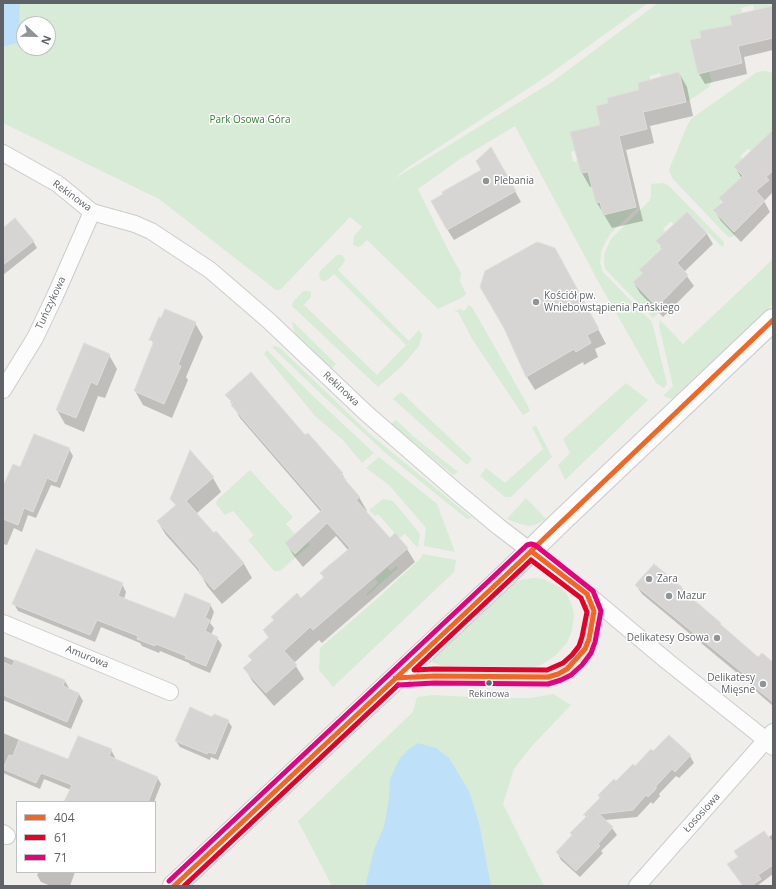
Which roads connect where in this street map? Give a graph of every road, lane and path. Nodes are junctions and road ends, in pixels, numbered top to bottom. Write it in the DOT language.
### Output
graph roads {
  1 [pos="3,153"];
  2 [pos="92,212"];
  3 [pos="773,320"];
  4 [pos="3,390"];
  5 [pos="531,551"];
  6 [pos="3,623"];
  7 [pos="170,692"];
  8 [pos="771,740"];
  9 [pos="174,886"];
  10 [pos="637,886"];
  1 -- 2 [label="street, Rekinowa"];
  2 -- 4 [label="street, Tuńczykowa"];
  2 -- 5 [label="street, Rekinowa"];
  3 -- 5 [label="main road"];
  5 -- 8 [label="street, Rekinowa"];
  5 -- 9 [label="main road"];
  6 -- 7 [label="street, Amurowa"];
  8 -- 10 [label="street, Łososiowa"];
}
